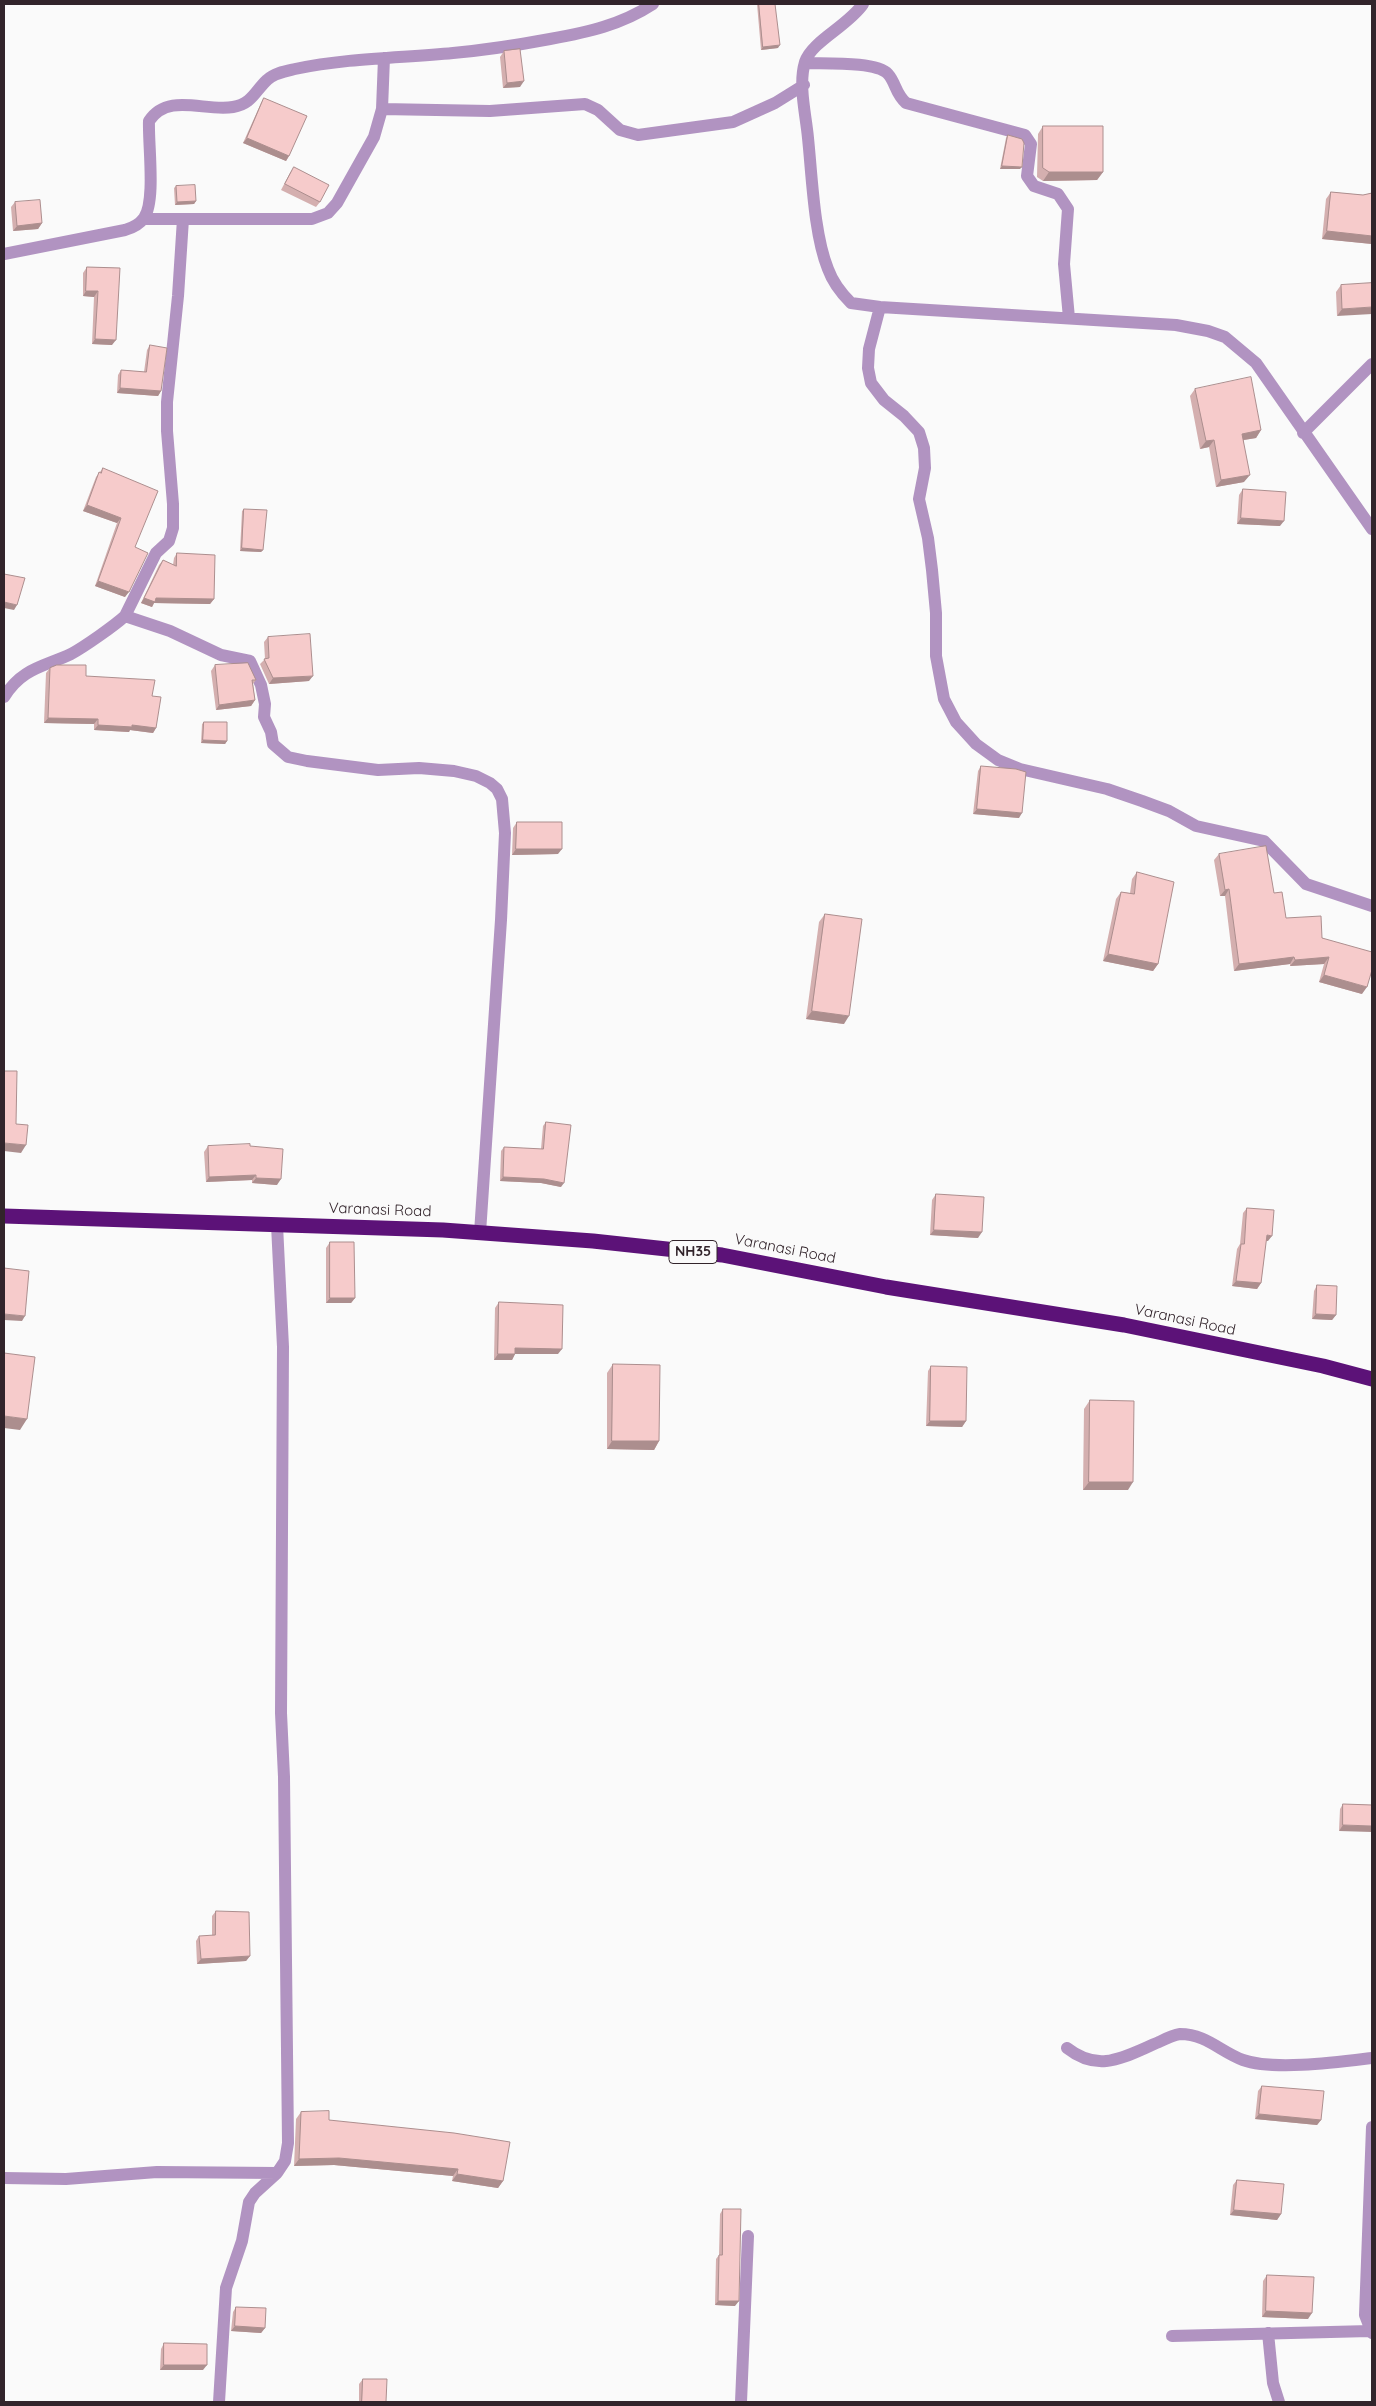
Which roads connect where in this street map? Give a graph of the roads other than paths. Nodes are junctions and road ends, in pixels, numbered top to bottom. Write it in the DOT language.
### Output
graph roads {
  1 [pos="653,4"];
  2 [pos="863,4"];
  3 [pos="384,58"];
  4 [pos="805,63"];
  5 [pos="804,85"];
  6 [pos="382,109"];
  7 [pos="144,218"];
  8 [pos="183,219"];
  9 [pos="4,254"];
  10 [pos="880,307"];
  11 [pos="1069,318"];
  12 [pos="1372,364"];
  13 [pos="1303,433"];
  14 [pos="1372,530"];
  15 [pos="125,616"];
  16 [pos="4,696"];
  17 [pos="1372,906"];
  18 [pos="4,1216"];
  19 [pos="277,1225"];
  20 [pos="480,1233"];
  21 [pos="1372,1379"];
  22 [pos="1067,2048"];
  23 [pos="1372,2058"];
  24 [pos="1372,2127"];
  25 [pos="277,2173"];
  26 [pos="4,2178"];
  27 [pos="748,2236"];
  28 [pos="1371,2332"];
  29 [pos="1268,2333"];
  30 [pos="1172,2336"];
  31 [pos="219,2402"];
  32 [pos="741,2402"];
  33 [pos="1279,2402"];
  1 -- 3 [label="street"];
  2 -- 4 [label="street"];
  3 -- 6 [label="street"];
  3 -- 7 [label="street"];
  4 -- 5 [label="street"];
  4 -- 11 [label="street"];
  5 -- 6 [label="street"];
  5 -- 10 [label="street"];
  6 -- 8 [label="street"];
  7 -- 8 [label="street"];
  7 -- 9 [label="street"];
  8 -- 15 [label="street"];
  10 -- 11 [label="street"];
  10 -- 17 [label="street"];
  11 -- 13 [label="street"];
  12 -- 13 [label="street"];
  13 -- 14 [label="street"];
  15 -- 16 [label="street"];
  15 -- 20 [label="street"];
  18 -- 19 [label="highway, Varanasi Road / NH35"];
  19 -- 20 [label="highway, Varanasi Road / NH35"];
  19 -- 25 [label="street"];
  20 -- 21 [label="highway, Varanasi Road / NH35"];
  22 -- 23 [label="street"];
  24 -- 28 [label="street"];
  25 -- 26 [label="street"];
  25 -- 31 [label="street"];
  27 -- 32 [label="street"];
  28 -- 29 [label="street"];
  29 -- 30 [label="street"];
  29 -- 33 [label="street"];
}
